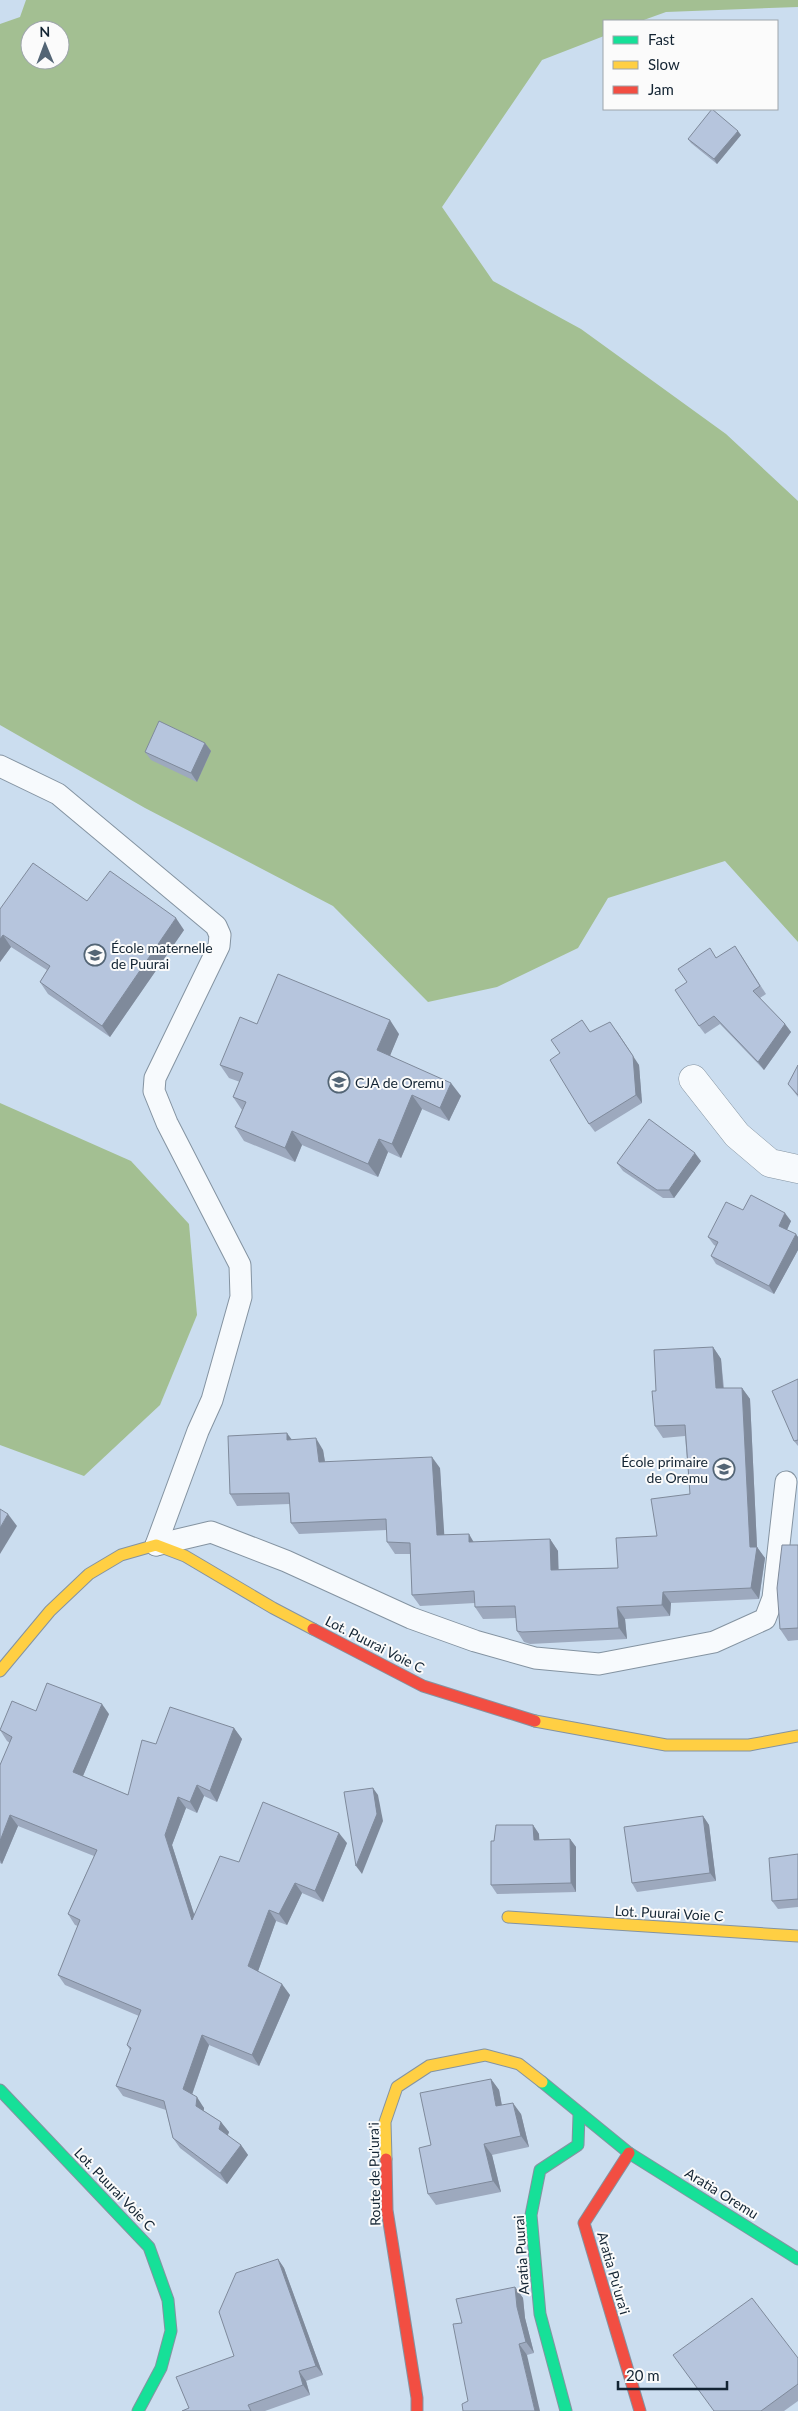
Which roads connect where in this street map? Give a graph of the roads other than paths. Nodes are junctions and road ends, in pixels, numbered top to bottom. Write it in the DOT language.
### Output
graph roads {
  1 [pos="0,766"];
  2 [pos="693,1079"];
  3 [pos="798,1170"];
  4 [pos="786,1482"];
  5 [pos="156,1545"];
  6 [pos="0,1671"];
  7 [pos="798,1736"];
  8 [pos="508,1918"];
  9 [pos="798,1936"];
  10 [pos="0,2090"];
  11 [pos="579,2114"];
  12 [pos="629,2153"];
  13 [pos="798,2259"];
  14 [pos="138,2411"];
  15 [pos="417,2411"];
  16 [pos="566,2411"];
  17 [pos="640,2411"];
  1 -- 5 [label="lane"];
  2 -- 3 [label="street"];
  4 -- 5 [label="lane"];
  5 -- 6 [label="street"];
  5 -- 7 [label="street, Lot. Puurai Voie C"];
  8 -- 9 [label="street, Lot. Puurai Voie C"];
  10 -- 14 [label="street, Lot. Puurai Voie C"];
  11 -- 12 [label="street, Route de Pu'ura'i"];
  11 -- 15 [label="street, Route de Pu'ura'i"];
  11 -- 16 [label="street, Aratia Puurai"];
  12 -- 13 [label="street, Aratia Oremu"];
  12 -- 17 [label="street, Aratia Pu'ura'i"];
}
